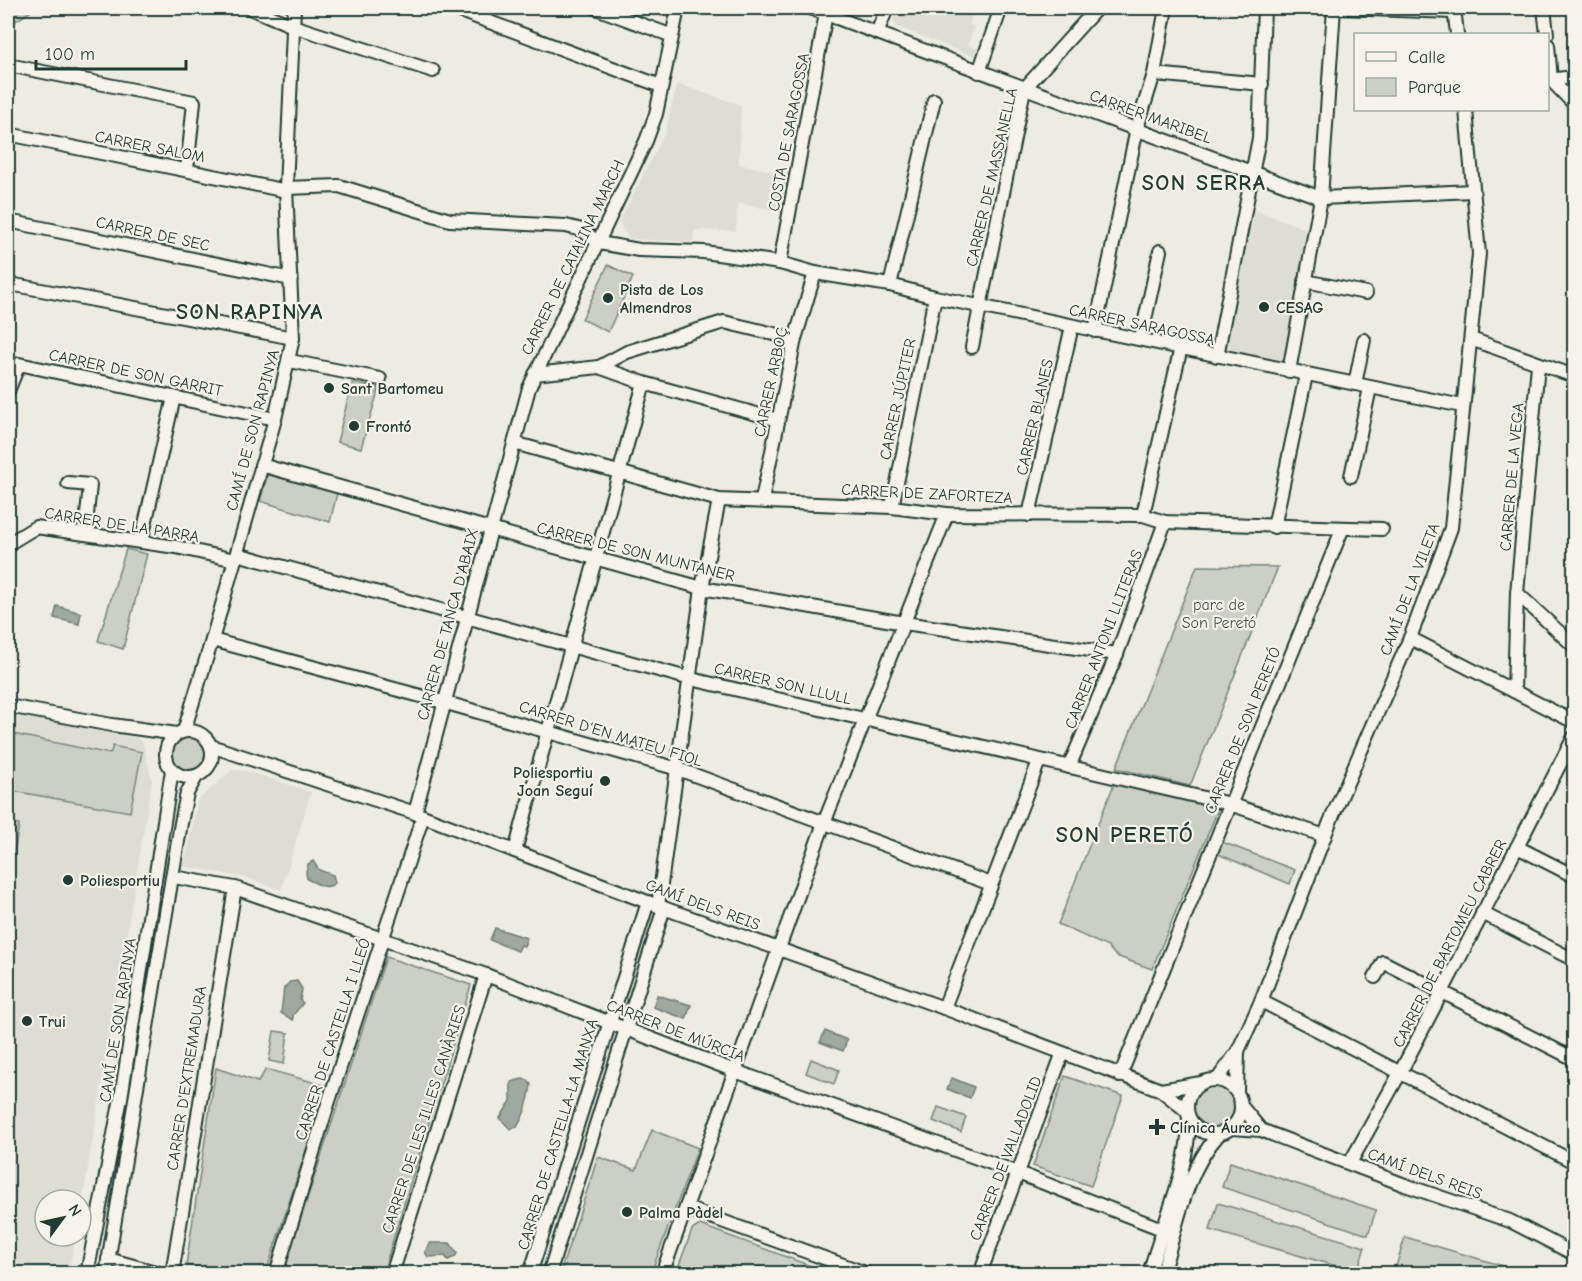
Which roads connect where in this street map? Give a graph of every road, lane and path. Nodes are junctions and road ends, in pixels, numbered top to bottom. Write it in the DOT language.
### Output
graph roads {
  1 [pos="250,8"];
  2 [pos="294,8"];
  3 [pos="452,8"];
  4 [pos="596,8"];
  5 [pos="678,8"];
  6 [pos="810,8"];
  7 [pos="887,8"];
  8 [pos="1001,8"];
  9 [pos="1097,8"];
  10 [pos="1166,8"];
  11 [pos="1264,8"];
  12 [pos="1334,8"];
  13 [pos="1341,8"];
  14 [pos="1544,8"];
  15 [pos="1454,10"];
  16 [pos="827,11"];
  17 [pos="293,26"];
  18 [pos="877,33"];
  19 [pos="1457,33"];
  20 [pos="1546,33"];
  21 [pos="670,35"];
  22 [pos="8,65"];
  23 [pos="433,71"];
  24 [pos="979,72"];
  25 [pos="1154,74"];
  26 [pos="1575,77"];
  27 [pos="1549,80"];
  28 [pos="1262,84"];
  29 [pos="661,86"];
  30 [pos="1024,89"];
  31 [pos="934,100"];
  32 [pos="1575,104"];
  33 [pos="1466,111"];
  34 [pos="1137,128"];
  35 [pos="8,134"];
  36 [pos="187,170"];
  37 [pos="1254,172"];
  38 [pos="287,189"];
  39 [pos="1473,191"];
  40 [pos="1321,198"];
  41 [pos="8,221"];
  42 [pos="599,243"];
  43 [pos="1160,251"];
  44 [pos="780,262"];
  45 [pos="815,273"];
  46 [pos="291,279"];
  47 [pos="1305,281"];
  48 [pos="9,284"];
  49 [pos="890,285"];
  50 [pos="1366,293"];
  51 [pos="935,297"];
  52 [pos="979,306"];
  53 [pos="1072,326"];
  54 [pos="1095,331"];
  55 [pos="293,338"];
  56 [pos="1141,338"];
  57 [pos="795,339"];
  58 [pos="1471,339"];
  59 [pos="1364,340"];
  60 [pos="972,347"];
  61 [pos="1181,347"];
  62 [pos="1217,356"];
  63 [pos="290,361"];
  64 [pos="1538,365"];
  65 [pos="599,367"];
  66 [pos="1288,371"];
  67 [pos="535,374"];
  68 [pos="1306,375"];
  69 [pos="1575,376"];
  70 [pos="380,379"];
  71 [pos="644,383"];
  72 [pos="1355,384"];
  73 [pos="1370,388"];
  74 [pos="8,391"];
  75 [pos="174,397"];
  76 [pos="1462,406"];
  77 [pos="275,419"];
  78 [pos="778,420"];
  79 [pos="514,443"];
  80 [pos="261,465"];
  81 [pos="619,471"];
  82 [pos="1351,476"];
  83 [pos="68,483"];
  84 [pos="719,500"];
  85 [pos="762,500"];
  86 [pos="892,507"];
  87 [pos="947,514"];
  88 [pos="1029,515"];
  89 [pos="1143,515"];
  90 [pos="1165,522"];
  91 [pos="1274,527"];
  92 [pos="489,528"];
  93 [pos="1341,530"];
  94 [pos="1382,530"];
  95 [pos="85,534"];
  96 [pos="141,542"];
  97 [pos="8,544"];
  98 [pos="236,557"];
  99 [pos="594,559"];
  100 [pos="702,588"];
  101 [pos="1516,593"];
  102 [pos="468,616"];
  103 [pos="904,623"];
  104 [pos="1410,638"];
  105 [pos="212,640"];
  106 [pos="571,645"];
  107 [pos="1575,646"];
  108 [pos="1117,654"];
  109 [pos="691,679"];
  110 [pos="1514,691"];
  111 [pos="443,702"];
  112 [pos="8,706"];
  113 [pos="192,710"];
  114 [pos="866,719"];
  115 [pos="1575,722"];
  116 [pos="547,731"];
  117 [pos="155,732"];
  118 [pos="180,733"];
  119 [pos="201,734"];
  120 [pos="1575,737"];
  121 [pos="211,746"];
  122 [pos="166,752"];
  123 [pos="232,754"];
  124 [pos="1039,761"];
  125 [pos="211,764"];
  126 [pos="1069,767"];
  127 [pos="678,769"];
  128 [pos="172,770"];
  129 [pos="196,777"];
  130 [pos="1230,804"];
  131 [pos="419,815"];
  132 [pos="825,824"];
  133 [pos="1325,836"];
  134 [pos="1517,847"];
  135 [pos="515,851"];
  136 [pos="1575,876"];
  137 [pos="174,877"];
  138 [pos="992,884"];
  139 [pos="235,888"];
  140 [pos="656,905"];
  141 [pos="1482,913"];
  142 [pos="382,939"];
  143 [pos="778,949"];
  144 [pos="1575,960"];
  145 [pos="486,975"];
  146 [pos="1375,977"];
  147 [pos="1442,990"];
  148 [pos="1261,1001"];
  149 [pos="944,1008"];
  150 [pos="609,1022"];
  151 [pos="627,1029"];
  152 [pos="1238,1051"];
  153 [pos="1062,1055"];
  154 [pos="1575,1059"];
  155 [pos="735,1071"];
  156 [pos="1400,1073"];
  157 [pos="1120,1076"];
  158 [pos="1217,1080"];
  159 [pos="1201,1083"];
  160 [pos="1161,1090"];
  161 [pos="1238,1092"];
  162 [pos="1242,1107"];
  163 [pos="1188,1115"];
  164 [pos="1233,1128"];
  165 [pos="1262,1130"];
  166 [pos="1219,1134"];
  167 [pos="1575,1162"];
  168 [pos="1350,1163"];
  169 [pos="1017,1173"];
  170 [pos="686,1208"];
  171 [pos="1162,1229"];
  172 [pos="1573,1250"];
  173 [pos="108,1259"];
  174 [pos="87,1274"];
  175 [pos="106,1274"];
  176 [pos="163,1274"];
  177 [pos="172,1274"];
  178 [pos="276,1274"];
  179 [pos="392,1274"];
  180 [pos="530,1274"];
  181 [pos="549,1274"];
  182 [pos="662,1274"];
  183 [pos="868,1274"];
  184 [pos="980,1274"];
  185 [pos="1149,1274"];
  186 [pos="1162,1274"];
  1 -- 17 [label="street"];
  2 -- 17 [label="street, CAMÍ DE SON RAPINYA"];
  3 -- 29 [label="street"];
  4 -- 21 [label="street"];
  5 -- 21 [label="street, CARRER DE CATALINA MARCH"];
  6 -- 16 [label="street, CARRER MARIBEL"];
  7 -- 18 [label="street"];
  8 -- 24 [label="street"];
  9 -- 30 [label="street, CARRER DE MASSANELLA"];
  10 -- 25 [label="street"];
  11 -- 28 [label="street"];
  12 -- 40 [label="street"];
  13 -- 15 [label="street"];
  14 -- 20 [label="street"];
  15 -- 19 [label="street"];
  16 -- 18 [label="street, CARRER MARIBEL"];
  16 -- 44 [label="street, COSTA DE SARAGOSSA"];
  17 -- 23 [label="street"];
  17 -- 38 [label="street, CAMÍ DE SON RAPINYA"];
  18 -- 24 [label="street, CARRER MARIBEL"];
  21 -- 29 [label="street, CARRER DE CATALINA MARCH"];
  22 -- 36 [label="street"];
  24 -- 30 [label="street, CARRER MARIBEL"];
  25 -- 28 [label="street"];
  25 -- 34 [label="street"];
  26 -- 27 [label="street"];
  27 -- 32 [label="street"];
  28 -- 37 [label="street"];
  29 -- 42 [label="street, CARRER DE CATALINA MARCH"];
  30 -- 34 [label="street, CARRER MARIBEL"];
  30 -- 52 [label="street, CARRER DE MASSANELLA"];
  31 -- 49 [label="street"];
  33 -- 39 [label="street, CAMÍ DE LA VILETA"];
  34 -- 37 [label="street, CARRER MARIBEL"];
  34 -- 54 [label="street"];
  35 -- 36 [label="street, CARRER SALOM"];
  36 -- 38 [label="street, CARRER SALOM"];
  37 -- 40 [label="street, CARRER MARIBEL"];
  37 -- 62 [label="street"];
  38 -- 42 [label="street, CARRER SALOM"];
  38 -- 46 [label="street, CAMÍ DE SON RAPINYA"];
  39 -- 40 [label="street, CARRER MARIBEL"];
  39 -- 58 [label="street, CAMÍ DE LA VILETA"];
  40 -- 47 [label="street"];
  41 -- 46 [label="street, CARRER DE SEC"];
  42 -- 44 [label="street"];
  42 -- 67 [label="street, CARRER DE CATALINA MARCH"];
  43 -- 56 [label="street"];
  44 -- 45 [label="street"];
  45 -- 49 [label="street, CARRER SARAGOSSA"];
  45 -- 57 [label="street, CARRER ARBOÇ"];
  46 -- 55 [label="street, CAMÍ DE SON RAPINYA"];
  47 -- 50 [label="street"];
  47 -- 66 [label="street"];
  48 -- 55 [label="street"];
  49 -- 51 [label="street, CARRER SARAGOSSA"];
  51 -- 52 [label="street, CARRER SARAGOSSA"];
  51 -- 86 [label="street, CARRER JÚPITER"];
  52 -- 53 [label="street, CARRER SARAGOSSA"];
  52 -- 60 [label="street, CARRER DE MASSANELLA"];
  53 -- 54 [label="street, CARRER SARAGOSSA"];
  53 -- 88 [label="street, CARRER BLANES"];
  54 -- 56 [label="street, CARRER SARAGOSSA"];
  55 -- 63 [label="street, CAMÍ DE SON RAPINYA"];
  56 -- 61 [label="street, CARRER SARAGOSSA"];
  57 -- 65 [label="street"];
  57 -- 78 [label="street, CARRER ARBOÇ"];
  58 -- 64 [label="street"];
  58 -- 76 [label="street, CAMÍ DE LA VILETA"];
  59 -- 72 [label="street"];
  61 -- 62 [label="street, CARRER SARAGOSSA"];
  61 -- 89 [label="street"];
  62 -- 66 [label="street, CARRER SARAGOSSA"];
  63 -- 70 [label="street"];
  63 -- 77 [label="street, CAMÍ DE SON RAPINYA"];
  64 -- 69 [label="street"];
  64 -- 101 [label="street, CARRER DE LA VEGA"];
  65 -- 67 [label="street"];
  65 -- 71 [label="street"];
  66 -- 68 [label="street, CARRER SARAGOSSA"];
  67 -- 79 [label="street, CARRER DE CATALINA MARCH"];
  68 -- 72 [label="street, CARRER SARAGOSSA"];
  68 -- 91 [label="street"];
  71 -- 78 [label="street"];
  71 -- 81 [label="street"];
  72 -- 73 [label="street, CARRER SARAGOSSA"];
  73 -- 76 [label="street, CARRER SARAGOSSA"];
  73 -- 82 [label="street"];
  74 -- 75 [label="street, CARRER DE SON GARRIT"];
  75 -- 77 [label="street, CARRER DE SON GARRIT"];
  75 -- 96 [label="street"];
  76 -- 104 [label="street, CAMÍ DE LA VILETA"];
  77 -- 80 [label="street, CAMÍ DE SON RAPINYA"];
  78 -- 85 [label="street, CARRER ARBOÇ"];
  79 -- 81 [label="street, CARRER DE ZAFORTEZA"];
  79 -- 92 [label="street, CARRER DE TANCA D'ABAIX"];
  80 -- 92 [label="street, CARRER DE SON MUNTANER"];
  80 -- 98 [label="street, CAMÍ DE SON RAPINYA"];
  81 -- 84 [label="street, CARRER DE ZAFORTEZA"];
  81 -- 99 [label="street"];
  83 -- 95 [label="street"];
  84 -- 85 [label="street, CARRER DE ZAFORTEZA"];
  84 -- 100 [label="street"];
  85 -- 86 [label="street, CARRER DE ZAFORTEZA"];
  86 -- 87 [label="street, CARRER DE ZAFORTEZA"];
  87 -- 88 [label="street, CARRER DE ZAFORTEZA"];
  87 -- 103 [label="street"];
  88 -- 89 [label="street, CARRER DE ZAFORTEZA"];
  89 -- 90 [label="street, CARRER DE ZAFORTEZA"];
  90 -- 91 [label="street, CARRER DE ZAFORTEZA"];
  90 -- 108 [label="street, CARRER ANTONI LLITERAS"];
  91 -- 93 [label="street, CARRER DE ZAFORTEZA"];
  92 -- 99 [label="street, CARRER DE SON MUNTANER"];
  92 -- 102 [label="street, CARRER DE TANCA D'ABAIX"];
  93 -- 94 [label="street, CARRER DE ZAFORTEZA"];
  93 -- 130 [label="street, CARRER DE SON PERETÓ"];
  95 -- 96 [label="street, CARRER DE LA PARRA"];
  95 -- 97 [label="street, CARRER DE LA PARRA"];
  96 -- 98 [label="street, CARRER DE LA PARRA"];
  98 -- 102 [label="street, CARRER SON LLULL"];
  98 -- 105 [label="street, CAMÍ DE SON RAPINYA"];
  99 -- 100 [label="street, CARRER DE SON MUNTANER"];
  99 -- 106 [label="street"];
  100 -- 103 [label="street, CARRER DE SON MUNTANER"];
  100 -- 109 [label="street"];
  101 -- 107 [label="street"];
  101 -- 110 [label="street, CARRER DE LA VEGA"];
  102 -- 106 [label="street, CARRER SON LLULL"];
  102 -- 111 [label="street, CARRER DE TANCA D'ABAIX"];
  103 -- 108 [label="street, CARRER DE SON MUNTANER"];
  103 -- 114 [label="street"];
  104 -- 110 [label="street"];
  104 -- 133 [label="street, CAMÍ DE LA VILETA"];
  105 -- 111 [label="street, CARRER D'EN MATEU FIOL"];
  105 -- 113 [label="street, CAMÍ DE SON RAPINYA"];
  106 -- 109 [label="street, CARRER SON LLULL"];
  106 -- 116 [label="street"];
  108 -- 126 [label="street, CARRER ANTONI LLITERAS"];
  109 -- 114 [label="street, CARRER SON LLULL"];
  109 -- 127 [label="street"];
  110 -- 115 [label="street"];
  111 -- 116 [label="street, CARRER D'EN MATEU FIOL"];
  111 -- 131 [label="street, CARRER DE TANCA D'ABAIX"];
  112 -- 117 [label="street"];
  113 -- 118 [label="street, CAMÍ DE SON RAPINYA"];
  113 -- 119 [label="street"];
  114 -- 124 [label="street, CARRER SON LLULL"];
  114 -- 132 [label="street"];
  116 -- 127 [label="street, CARRER D'EN MATEU FIOL"];
  116 -- 135 [label="street"];
  117 -- 118 [label="street"];
  117 -- 122 [label="street"];
  118 -- 119 [label="street"];
  118 -- 122 [label="street"];
  119 -- 121 [label="street"];
  120 -- 134 [label="street, CARRER DE BARTOMEU CABRER"];
  121 -- 123 [label="street, CAMÍ DELS REIS"];
  121 -- 125 [label="street"];
  122 -- 128 [label="street"];
  123 -- 125 [label="street"];
  123 -- 131 [label="street, CAMÍ DELS REIS"];
  124 -- 126 [label="street, CARRER SON LLULL"];
  124 -- 138 [label="street"];
  125 -- 129 [label="street"];
  126 -- 130 [label="street, CARRER SON LLULL"];
  127 -- 132 [label="street, CARRER D'EN MATEU FIOL"];
  127 -- 140 [label="street"];
  128 -- 129 [label="street"];
  128 -- 174 [label="street, CAMÍ DE SON RAPINYA"];
  129 -- 137 [label="street, CAMÍ DE SON RAPINYA"];
  130 -- 133 [label="street, CARRER SON LLULL"];
  130 -- 157 [label="street, CARRER DE SON PERETÓ"];
  131 -- 135 [label="street, CAMÍ DELS REIS"];
  131 -- 142 [label="street, CARRER DE CASTELLA I LLEÓ"];
  132 -- 138 [label="street, CARRER D'EN MATEU FIOL"];
  132 -- 143 [label="street"];
  133 -- 148 [label="street, CAMÍ DE LA VILETA"];
  134 -- 136 [label="street"];
  134 -- 141 [label="street, CARRER DE BARTOMEU CABRER"];
  135 -- 140 [label="street, CAMÍ DELS REIS"];
  137 -- 139 [label="street, CARRER DE MÚRCIA"];
  137 -- 173 [label="street, CAMÍ DE SON RAPINYA"];
  138 -- 149 [label="street"];
  139 -- 142 [label="street, CARRER DE MÚRCIA"];
  139 -- 177 [label="street, CARRER D'EXTREMADURA"];
  140 -- 143 [label="street, CAMÍ DELS REIS"];
  140 -- 150 [label="street, CARRER DE CASTELLA-LA MANXA"];
  140 -- 151 [label="street, CARRER DE CASTELLA-LA MANXA"];
  141 -- 144 [label="street"];
  141 -- 147 [label="street, CARRER DE BARTOMEU CABRER"];
  142 -- 145 [label="street, CARRER DE MÚRCIA"];
  142 -- 178 [label="street, CARRER DE CASTELLA I LLEÓ"];
  143 -- 149 [label="street, CAMÍ DELS REIS"];
  143 -- 155 [label="street"];
  145 -- 150 [label="street, CARRER DE MÚRCIA"];
  145 -- 179 [label="street, CARRER DE LES ILLES CANÀRIES"];
  146 -- 147 [label="street"];
  147 -- 154 [label="street"];
  147 -- 156 [label="street, CARRER DE BARTOMEU CABRER"];
  148 -- 152 [label="street, CAMÍ DE LA VILETA"];
  148 -- 156 [label="street"];
  149 -- 153 [label="street, CAMÍ DELS REIS"];
  150 -- 151 [label="street, CARRER DE MÚRCIA"];
  150 -- 180 [label="street, CARRER DE CASTELLA-LA MANXA"];
  151 -- 155 [label="street, CARRER DE MÚRCIA"];
  151 -- 181 [label="street, CARRER DE CASTELLA-LA MANXA"];
  152 -- 158 [label="street, CAMÍ DE LA VILETA"];
  152 -- 161 [label="street, CAMÍ DE LA VILETA"];
  153 -- 157 [label="street, CAMÍ DELS REIS"];
  153 -- 169 [label="street, CARRER DE VALLADOLID"];
  155 -- 169 [label="street, CARRER DE MÚRCIA"];
  155 -- 170 [label="street"];
  156 -- 167 [label="street"];
  156 -- 168 [label="street, CARRER DE BARTOMEU CABRER"];
  157 -- 160 [label="street, CAMÍ DELS REIS"];
  158 -- 159 [label="street"];
  158 -- 161 [label="street"];
  159 -- 160 [label="street, CAMÍ DELS REIS"];
  159 -- 163 [label="street"];
  160 -- 163 [label="street, CAMÍ DELS REIS"];
  161 -- 162 [label="street"];
  162 -- 164 [label="street"];
  162 -- 165 [label="street, CAMÍ DELS REIS"];
  163 -- 166 [label="street"];
  163 -- 171 [label="street"];
  164 -- 165 [label="street, CAMÍ DELS REIS"];
  164 -- 166 [label="street"];
  165 -- 168 [label="street, CAMÍ DELS REIS"];
  166 -- 186 [label="street"];
  168 -- 172 [label="street, CAMÍ DELS REIS"];
  169 -- 171 [label="street, CARRER DE MÚRCIA"];
  169 -- 184 [label="street, CARRER DE VALLADOLID"];
  170 -- 182 [label="street"];
  170 -- 183 [label="street"];
  171 -- 185 [label="street"];
  173 -- 175 [label="street, CAMÍ DE SON RAPINYA"];
  173 -- 176 [label="street"];
}
